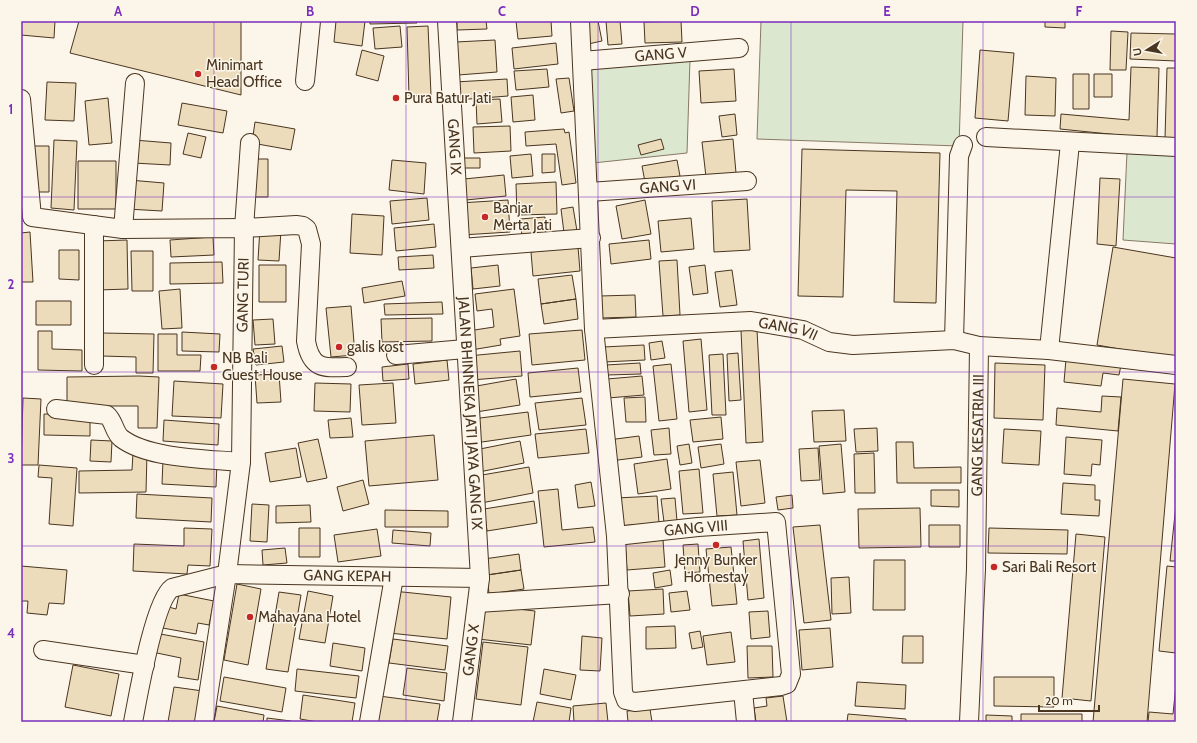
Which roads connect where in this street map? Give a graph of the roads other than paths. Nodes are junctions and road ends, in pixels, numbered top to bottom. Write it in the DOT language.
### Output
graph roads {
  1 [pos="311,21"];
  2 [pos="447,21"];
  3 [pos="580,21"];
  4 [pos="739,48"];
  5 [pos="582,61"];
  6 [pos="305,81"];
  7 [pos="136,83"];
  8 [pos="21,99"];
  9 [pos="986,137"];
  10 [pos="250,143"];
  11 [pos="1070,143"];
  12 [pos="963,145"];
  13 [pos="1176,147"];
  14 [pos="746,181"];
  15 [pos="589,192"];
  16 [pos="94,225"];
  17 [pos="244,228"];
  18 [pos="123,229"];
  19 [pos="591,238"];
  20 [pos="461,248"];
  21 [pos="594,329"];
  22 [pos="954,340"];
  23 [pos="979,346"];
  24 [pos="466,349"];
  25 [pos="1049,350"];
  26 [pos="396,355"];
  27 [pos="94,365"];
  28 [pos="1176,365"];
  29 [pos="347,367"];
  30 [pos="56,409"];
  31 [pos="241,462"];
  32 [pos="616,536"];
  33 [pos="227,574"];
  34 [pos="394,577"];
  35 [pos="480,578"];
  36 [pos="620,594"];
  37 [pos="477,603"];
  38 [pos="43,650"];
  39 [pos="145,665"];
  40 [pos="743,691"];
  41 [pos="133,722"];
  42 [pos="204,722"];
  43 [pos="369,722"];
  44 [pos="462,722"];
  45 [pos="746,722"];
  46 [pos="969,722"];
  1 -- 6 [label="street"];
  2 -- 20 [label="street, GANG IX"];
  3 -- 5 [label="street"];
  4 -- 5 [label="street, GANG V"];
  5 -- 15 [label="street"];
  7 -- 18 [label="street"];
  8 -- 16 [label="street"];
  9 -- 11 [label="street"];
  10 -- 17 [label="street, GANG TURI"];
  11 -- 13 [label="street"];
  11 -- 25 [label="street"];
  12 -- 22 [label="street"];
  14 -- 15 [label="street, GANG VI"];
  15 -- 19 [label="street"];
  16 -- 18 [label="street"];
  16 -- 27 [label="street"];
  17 -- 18 [label="street"];
  17 -- 29 [label="street"];
  17 -- 31 [label="street, GANG TURI"];
  19 -- 20 [label="street"];
  19 -- 21 [label="street"];
  20 -- 24 [label="street, JALAN BHINNEKA JATI JAYA GANG IX"];
  21 -- 22 [label="street, GANG VII"];
  21 -- 32 [label="street"];
  22 -- 23 [label="street, GANG VII"];
  23 -- 25 [label="street"];
  23 -- 46 [label="street, GANG KESATRIA III"];
  24 -- 26 [label="street"];
  24 -- 35 [label="street, JALAN BHINNEKA JATI JAYA GANG IX"];
  25 -- 28 [label="street"];
  30 -- 31 [label="street"];
  31 -- 33 [label="street, GANG TURI"];
  32 -- 36 [label="street"];
  32 -- 40 [label="street, GANG VIII"];
  33 -- 34 [label="street, GANG KEPAH"];
  33 -- 39 [label="street, GANG KEPAH"];
  33 -- 42 [label="street, GANG TURI"];
  34 -- 35 [label="street"];
  34 -- 43 [label="street, GANG KEPAH"];
  35 -- 37 [label="street, GANG X"];
  36 -- 37 [label="street"];
  36 -- 40 [label="street"];
  37 -- 44 [label="street, GANG X"];
  38 -- 39 [label="street"];
  39 -- 41 [label="street"];
  40 -- 45 [label="street"];
}
